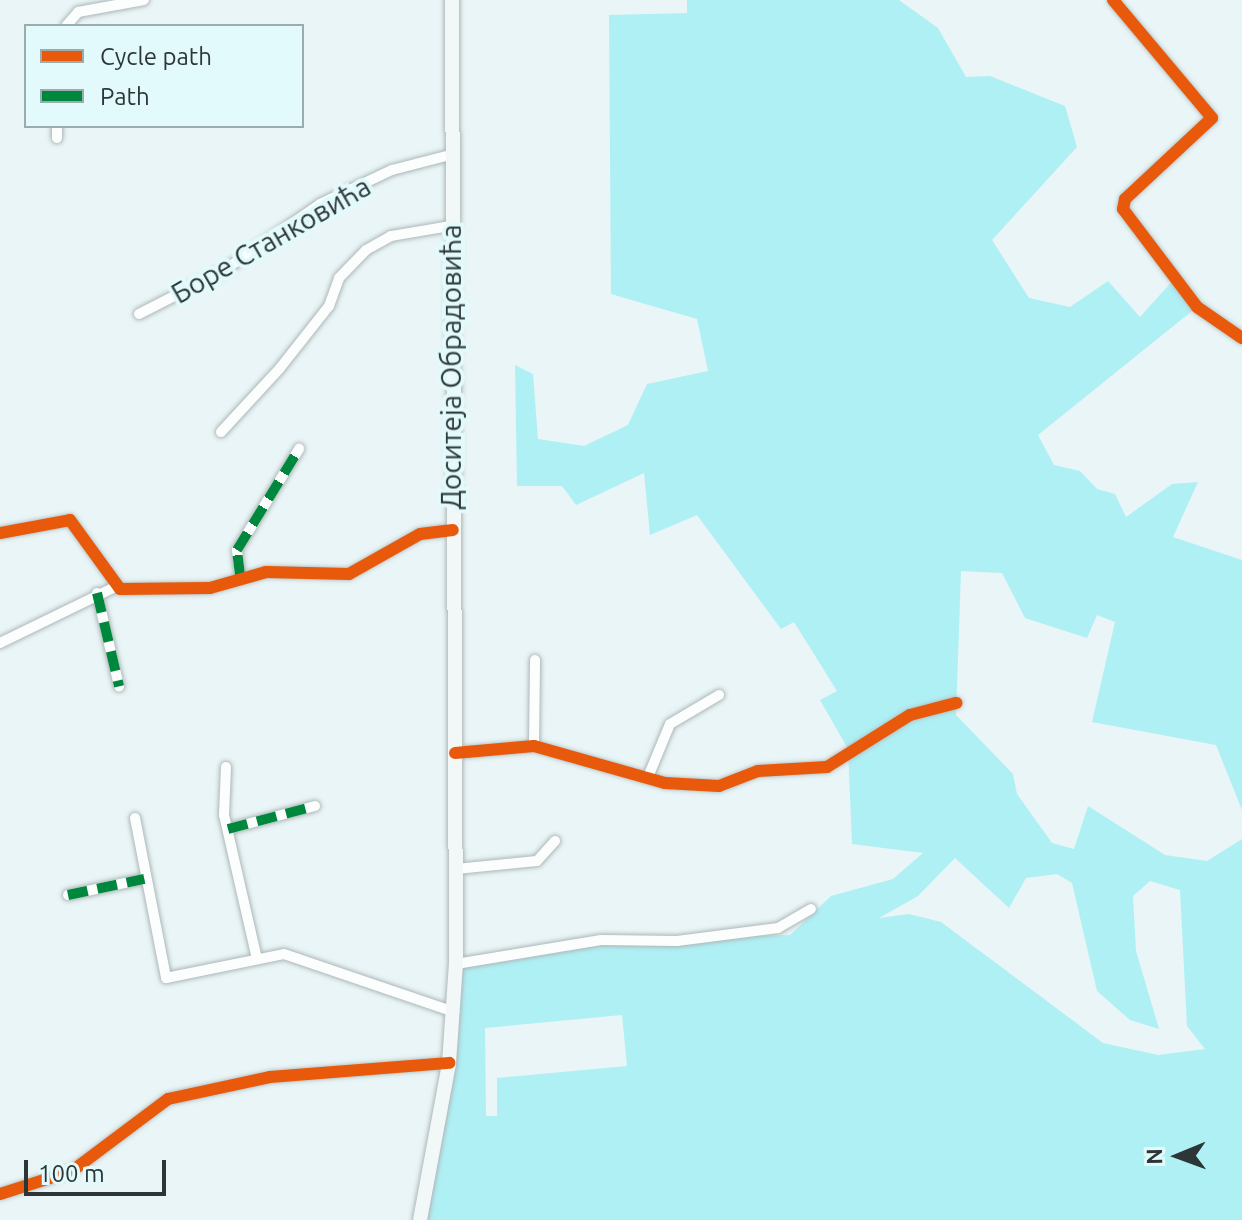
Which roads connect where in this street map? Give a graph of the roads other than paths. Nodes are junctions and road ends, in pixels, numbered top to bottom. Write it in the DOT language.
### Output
graph roads {
  1 [pos="144,0"];
  2 [pos="452,0"];
  3 [pos="1113,0"];
  4 [pos="68,24"];
  5 [pos="57,128"];
  6 [pos="57,138"];
  7 [pos="450,155"];
  8 [pos="450,226"];
  9 [pos="139,314"];
  10 [pos="1242,338"];
  11 [pos="221,432"];
  12 [pos="299,449"];
  13 [pos="453,530"];
  14 [pos="0,533"];
  15 [pos="240,575"];
  16 [pos="115,587"];
  17 [pos="97,593"];
  18 [pos="0,643"];
  19 [pos="535,660"];
  20 [pos="119,686"];
  21 [pos="719,695"];
  22 [pos="956,703"];
  23 [pos="534,746"];
  24 [pos="455,753"];
  25 [pos="226,767"];
  26 [pos="648,777"];
  27 [pos="315,806"];
  28 [pos="135,818"];
  29 [pos="228,829"];
  30 [pos="555,841"];
  31 [pos="456,869"];
  32 [pos="144,879"];
  33 [pos="68,895"];
  34 [pos="811,909"];
  35 [pos="256,955"];
  36 [pos="456,964"];
  37 [pos="454,1017"];
  38 [pos="449,1063"];
  39 [pos="0,1194"];
  40 [pos="420,1220"];
  1 -- 4 [label="street"];
  2 -- 7 [label="main road, Доситеја Обрадовића"];
  3 -- 10 [label="street"];
  5 -- 6 [label="street"];
  7 -- 8 [label="main road, Доситеја Обрадовића"];
  7 -- 9 [label="street, Боре Станковића"];
  8 -- 11 [label="street"];
  8 -- 13 [label="main road, Доситеја Обрадовића"];
  12 -- 15 [label="street"];
  13 -- 15 [label="street"];
  13 -- 24 [label="main road, Доситеја Обрадовића"];
  14 -- 16 [label="street"];
  15 -- 16 [label="street"];
  16 -- 17 [label="street"];
  17 -- 18 [label="street"];
  17 -- 20 [label="street"];
  19 -- 23 [label="street"];
  21 -- 26 [label="street"];
  22 -- 26 [label="street"];
  23 -- 24 [label="street"];
  23 -- 26 [label="street"];
  24 -- 31 [label="main road, Доситеја Обрадовића"];
  25 -- 29 [label="street"];
  27 -- 29 [label="street"];
  28 -- 32 [label="street"];
  29 -- 35 [label="street"];
  30 -- 31 [label="street"];
  31 -- 36 [label="main road, Доситеја Обрадовића"];
  32 -- 33 [label="street"];
  32 -- 35 [label="street"];
  34 -- 36 [label="street"];
  35 -- 37 [label="street"];
  36 -- 37 [label="main road, Доситеја Обрадовића"];
  37 -- 38 [label="main road, Доситеја Обрадовића"];
  38 -- 39 [label="street"];
  38 -- 40 [label="main road, Доситеја Обрадовића"];
}
